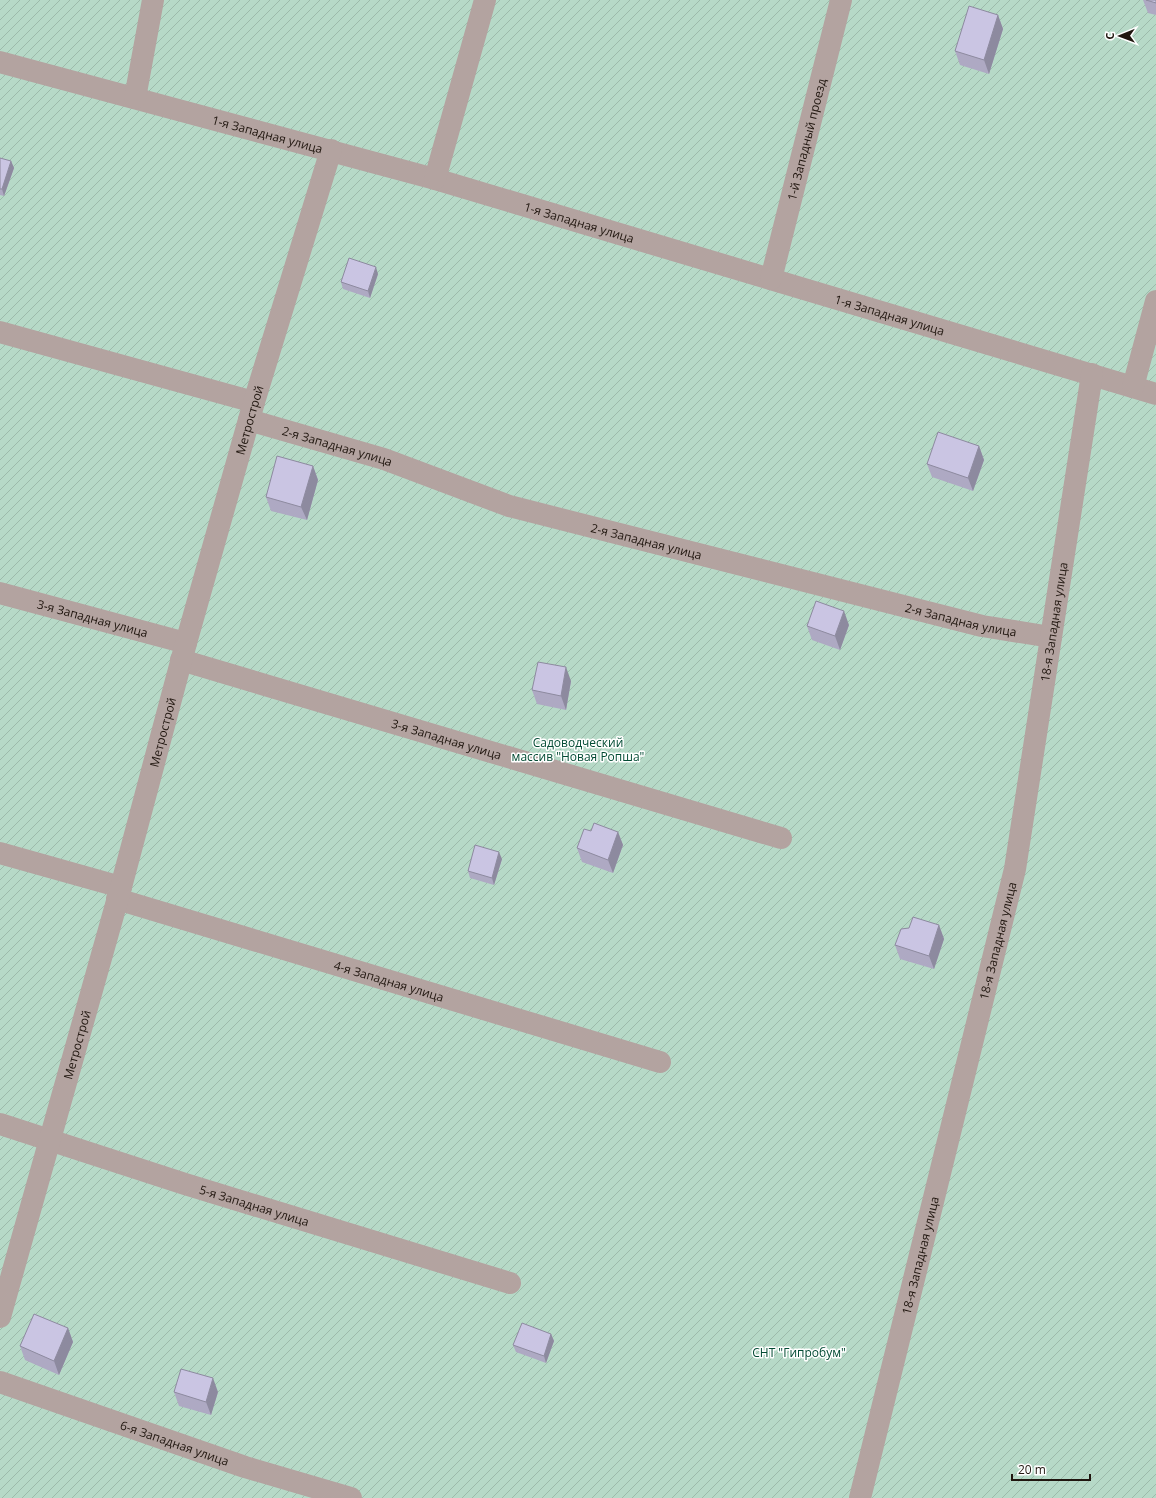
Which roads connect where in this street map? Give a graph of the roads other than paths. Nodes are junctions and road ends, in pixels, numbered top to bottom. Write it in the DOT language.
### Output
graph roads {
  1 [pos="153,0"];
  2 [pos="485,0"];
  3 [pos="841,0"];
  4 [pos="0,62"];
  5 [pos="135,98"];
  6 [pos="331,150"];
  7 [pos="435,179"];
  8 [pos="771,279"];
  9 [pos="1156,301"];
  10 [pos="0,332"];
  11 [pos="1092,374"];
  12 [pos="1133,387"];
  13 [pos="1156,394"];
  14 [pos="252,411"];
  15 [pos="0,593"];
  16 [pos="1051,637"];
  17 [pos="184,652"];
  18 [pos="781,838"];
  19 [pos="0,853"];
  20 [pos="119,893"];
  21 [pos="660,1062"];
  22 [pos="0,1124"];
  23 [pos="49,1140"];
  24 [pos="510,1283"];
  25 [pos="0,1316"];
  26 [pos="0,1382"];
  27 [pos="351,1498"];
  28 [pos="860,1498"];
  1 -- 5 [label="street"];
  2 -- 7 [label="street"];
  3 -- 8 [label="street, 1-й Западный проезд"];
  4 -- 5 [label="street, 1-я Западная улица"];
  5 -- 6 [label="street, 1-я Западная улица"];
  6 -- 7 [label="street, 1-я Западная улица"];
  6 -- 14 [label="street, Метрострой"];
  7 -- 8 [label="street, 1-я Западная улица"];
  8 -- 11 [label="street, 1-я Западная улица"];
  9 -- 12 [label="street"];
  10 -- 14 [label="street, 2-я Западная улица"];
  11 -- 12 [label="street, 1-я Западная улица"];
  11 -- 16 [label="street, 18-я Западная улица"];
  12 -- 13 [label="street, 1-я Западная улица"];
  14 -- 16 [label="street, 2-я Западная улица"];
  14 -- 17 [label="street, Метрострой"];
  15 -- 17 [label="street, 3-я Западная улица"];
  16 -- 28 [label="street, 18-я Западная улица"];
  17 -- 18 [label="street, 3-я Западная улица"];
  17 -- 20 [label="street, Метрострой"];
  19 -- 20 [label="street, 4-я Западная улица"];
  20 -- 21 [label="street, 4-я Западная улица"];
  20 -- 23 [label="street, Метрострой"];
  22 -- 23 [label="street, 5-я Западная улица"];
  23 -- 24 [label="street, 5-я Западная улица"];
  23 -- 25 [label="street, Метрострой"];
  26 -- 27 [label="street, 6-я Западная улица"];
}
